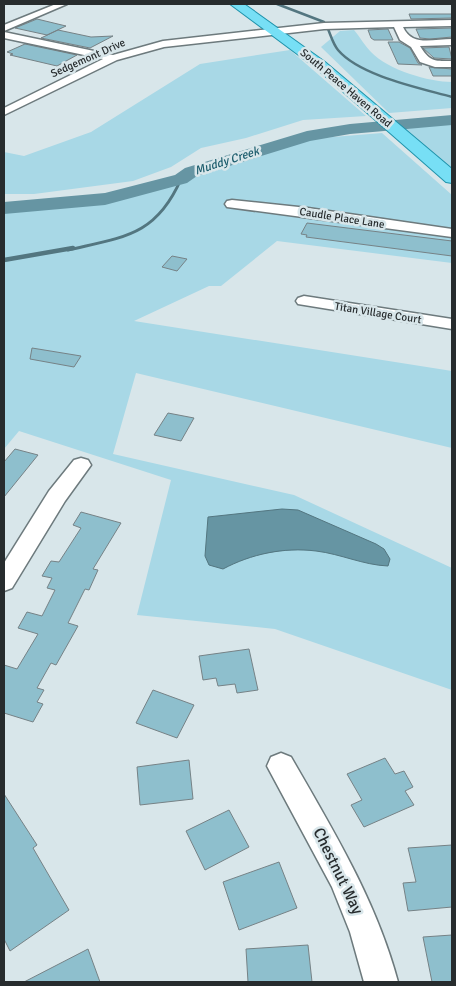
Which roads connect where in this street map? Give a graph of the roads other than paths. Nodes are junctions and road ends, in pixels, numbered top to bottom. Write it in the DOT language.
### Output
graph roads {
  1 [pos="64,4"];
  2 [pos="236,4"];
  3 [pos="452,23"];
  4 [pos="398,24"];
  5 [pos="4,28"];
  6 [pos="277,31"];
  7 [pos="4,35"];
  8 [pos="411,42"];
  9 [pos="452,42"];
  10 [pos="113,58"];
  11 [pos="452,64"];
  12 [pos="4,112"];
  13 [pos="452,178"];
  14 [pos="232,204"];
  15 [pos="452,233"];
  16 [pos="304,301"];
  17 [pos="452,324"];
  18 [pos="81,466"];
  19 [pos="4,582"];
  20 [pos="281,766"];
  21 [pos="381,982"];
  1 -- 5 [label="street"];
  2 -- 6 [label="main road, South Peace Haven Road"];
  3 -- 4 [label="street, Sedgemont Drive"];
  4 -- 6 [label="street, Sedgemont Drive"];
  4 -- 8 [label="street"];
  6 -- 10 [label="street, Sedgemont Drive"];
  6 -- 13 [label="main road, South Peace Haven Road"];
  7 -- 10 [label="street"];
  8 -- 9 [label="street"];
  8 -- 11 [label="street"];
  10 -- 12 [label="street, Sedgemont Drive"];
  14 -- 15 [label="street, Caudle Place Lane"];
  16 -- 17 [label="street, Titan Village Court"];
  18 -- 19 [label="street"];
  20 -- 21 [label="street, Chestnut Way"];
}
